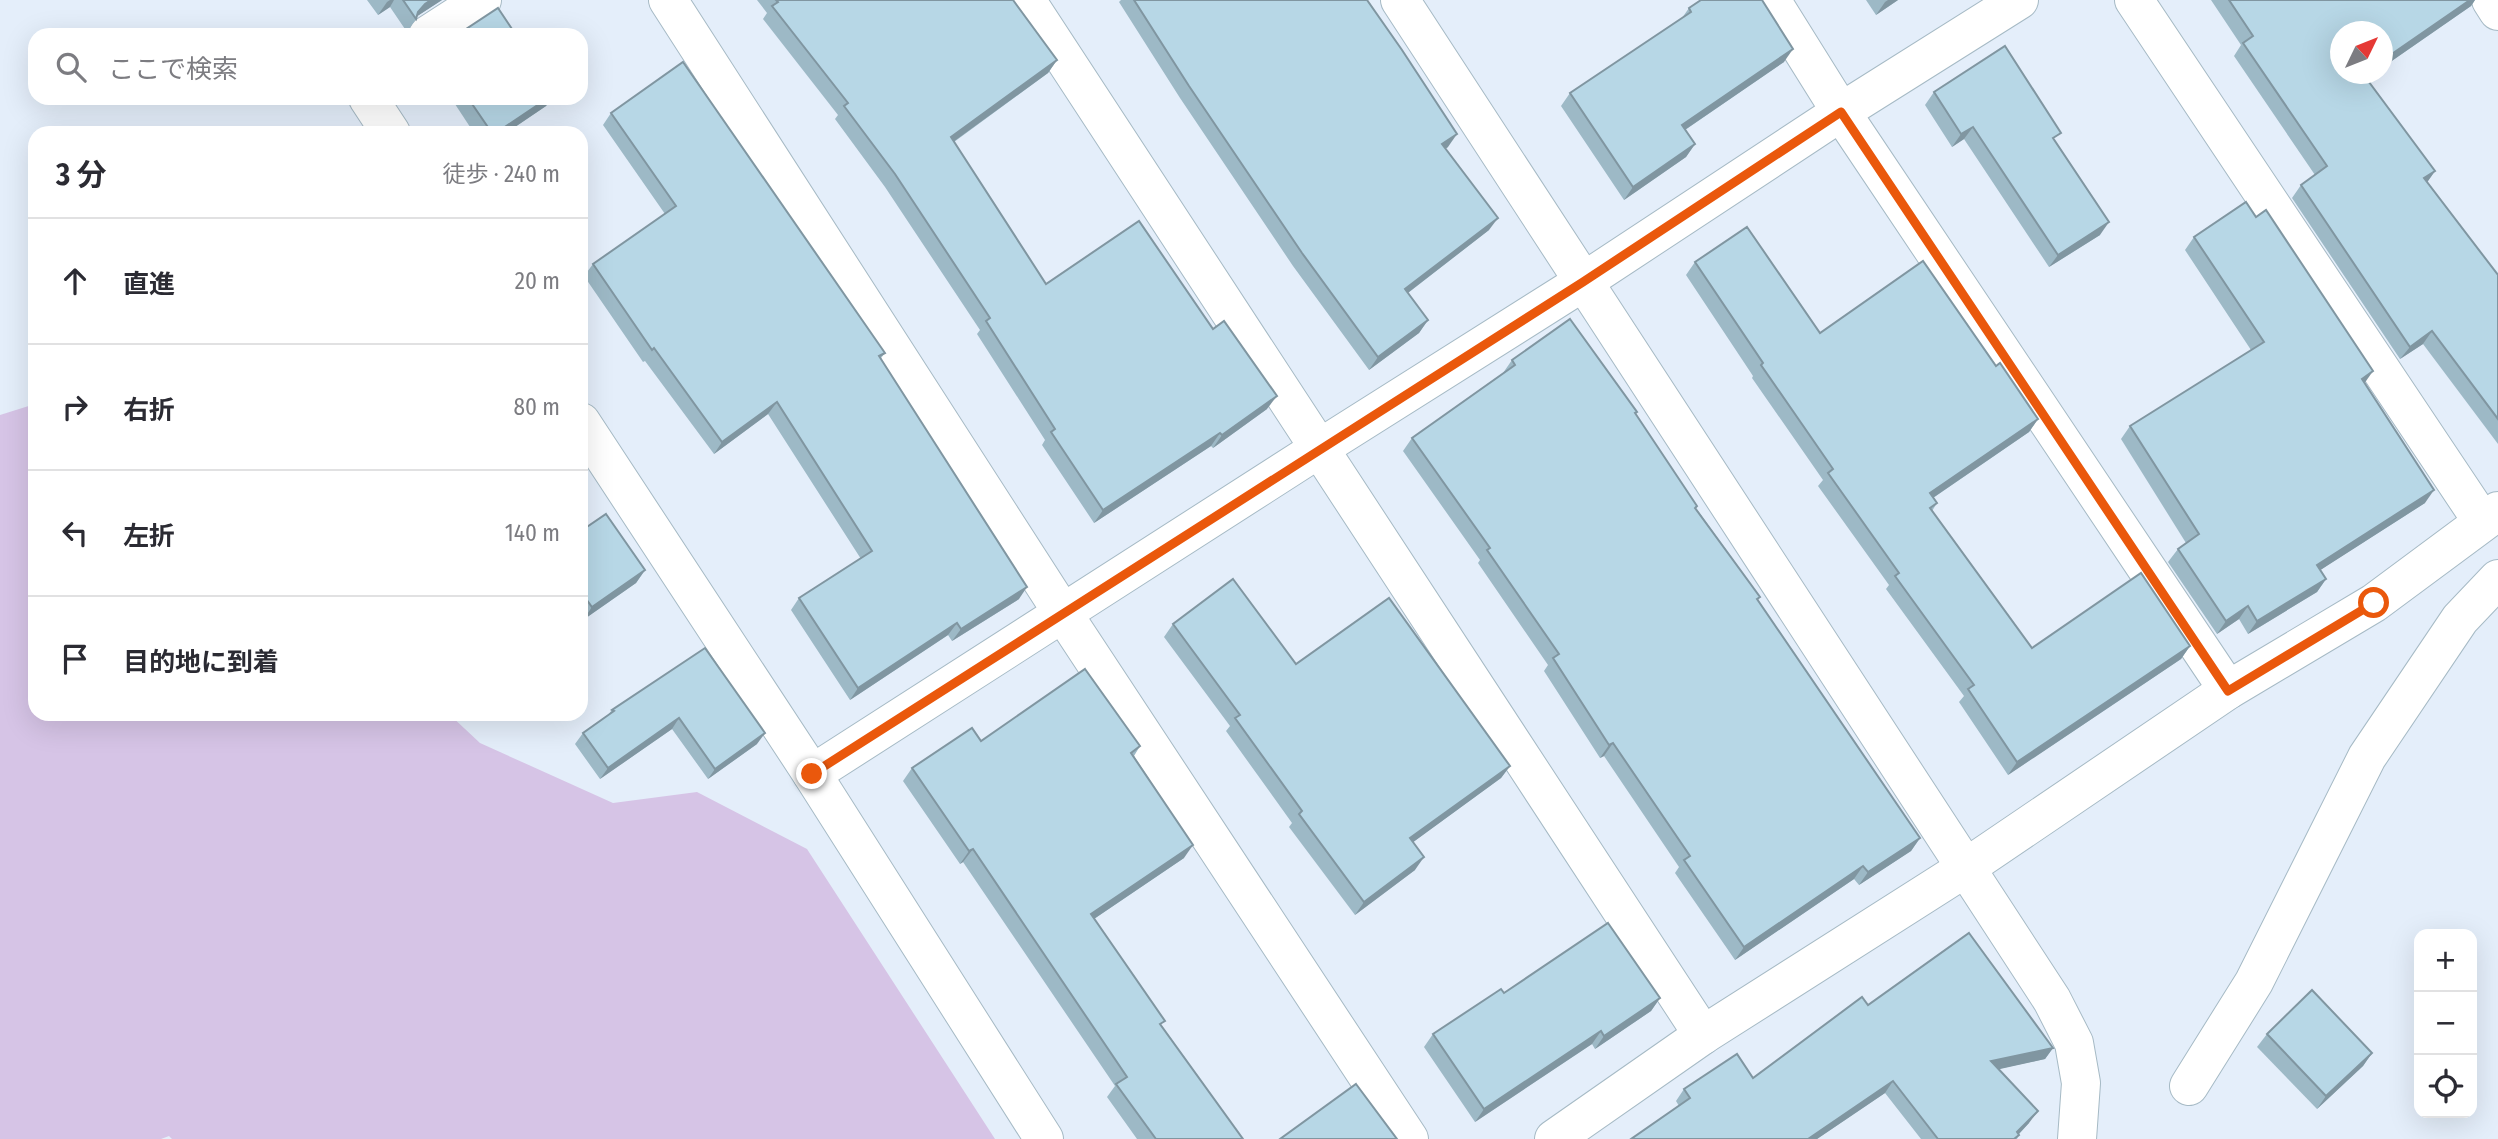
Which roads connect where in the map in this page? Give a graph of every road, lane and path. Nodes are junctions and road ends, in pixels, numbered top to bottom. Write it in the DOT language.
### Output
graph roads {
  1 [pos="482,0"];
  2 [pos="668,0"];
  3 [pos="1026,0"];
  4 [pos="1400,0"];
  5 [pos="1771,0"];
  6 [pos="2019,0"];
  7 [pos="2134,0"];
  8 [pos="2491,0"];
  9 [pos="2498,10"];
  10 [pos="439,28"];
  11 [pos="373,105"];
  12 [pos="1841,112"];
  13 [pos="386,126"];
  14 [pos="1583,282"];
  15 [pos="588,433"];
  16 [pos="1320,448"];
  17 [pos="2490,516"];
  18 [pos="2498,579"];
  19 [pos="1062,612"];
  20 [pos="2228,691"];
  21 [pos="812,774"];
  22 [pos="1967,867"];
  23 [pos="1703,1035"];
  24 [pos="2189,1086"];
  25 [pos="1044,1139"];
  26 [pos="1409,1139"];
  27 [pos="1554,1139"];
  28 [pos="2077,1139"];
  1 -- 10 [label="street"];
  2 -- 19 [label="street"];
  3 -- 16 [label="street"];
  4 -- 14 [label="street"];
  5 -- 12 [label="street"];
  6 -- 12 [label="street"];
  7 -- 17 [label="street"];
  8 -- 9 [label="street"];
  11 -- 13 [label="street"];
  12 -- 14 [label="street"];
  12 -- 20 [label="street"];
  14 -- 16 [label="street"];
  14 -- 22 [label="street"];
  15 -- 21 [label="street"];
  16 -- 19 [label="street"];
  16 -- 23 [label="street"];
  17 -- 20 [label="street"];
  18 -- 24 [label="street"];
  19 -- 21 [label="street"];
  19 -- 26 [label="street"];
  20 -- 22 [label="street"];
  21 -- 25 [label="street"];
  22 -- 23 [label="street"];
  22 -- 28 [label="street"];
  23 -- 27 [label="street"];
}
